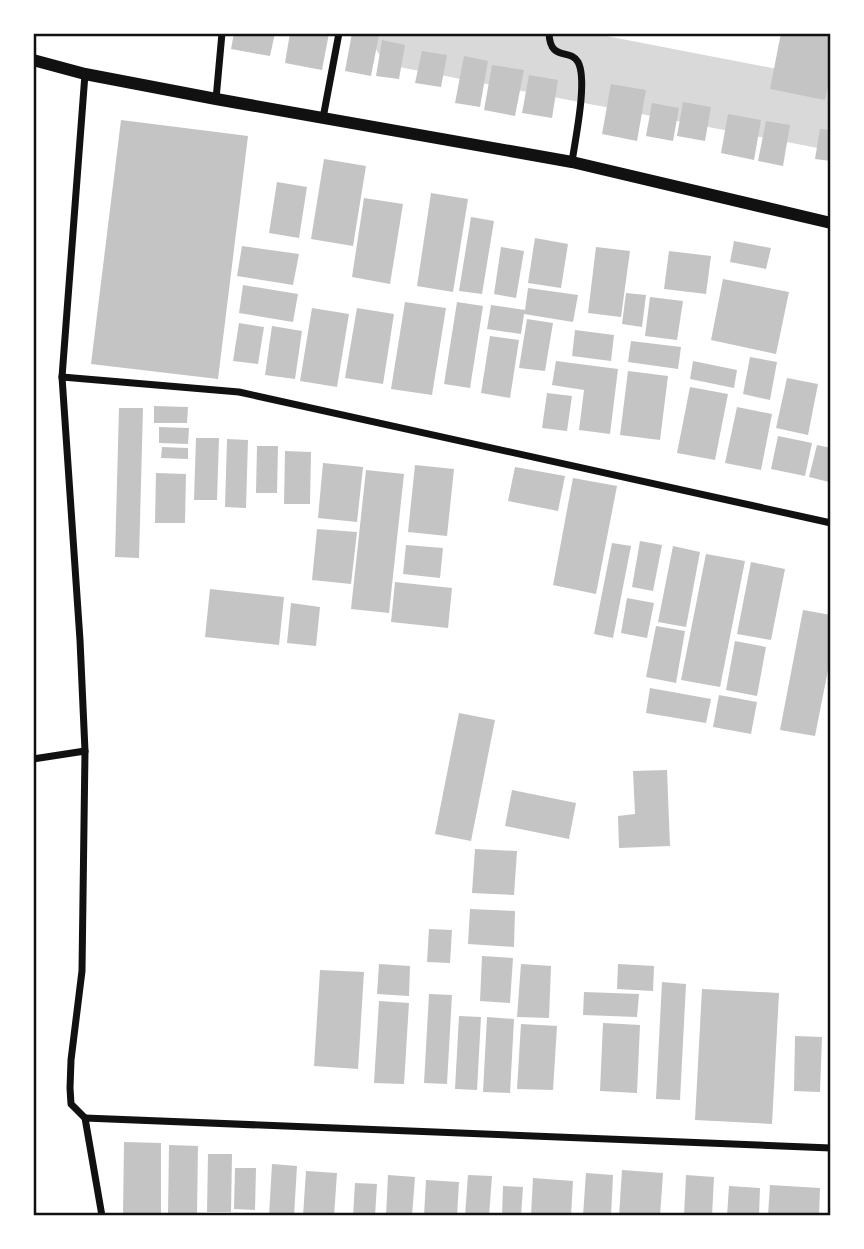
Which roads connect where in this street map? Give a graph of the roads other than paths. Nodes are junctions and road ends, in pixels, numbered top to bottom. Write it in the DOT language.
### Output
graph roads {
  1 [pos="222,33"];
  2 [pos="339,33"];
  3 [pos="549,33"];
  4 [pos="33,60"];
  5 [pos="85,74"];
  6 [pos="216,99"];
  7 [pos="323,118"];
  8 [pos="572,162"];
  9 [pos="831,223"];
  10 [pos="62,377"];
  11 [pos="831,523"];
  12 [pos="85,751"];
  13 [pos="33,758"];
  14 [pos="85,1118"];
  15 [pos="831,1149"];
  16 [pos="102,1216"];
  1 -- 6 [label="street"];
  2 -- 7 [label="street"];
  3 -- 8 [label="street"];
  4 -- 5 [label="street"];
  5 -- 6 [label="street"];
  5 -- 10 [label="street"];
  6 -- 7 [label="street"];
  7 -- 8 [label="street"];
  8 -- 9 [label="street"];
  10 -- 11 [label="street"];
  10 -- 12 [label="street"];
  12 -- 13 [label="street"];
  12 -- 14 [label="street"];
  14 -- 15 [label="street"];
  14 -- 16 [label="street"];
}
